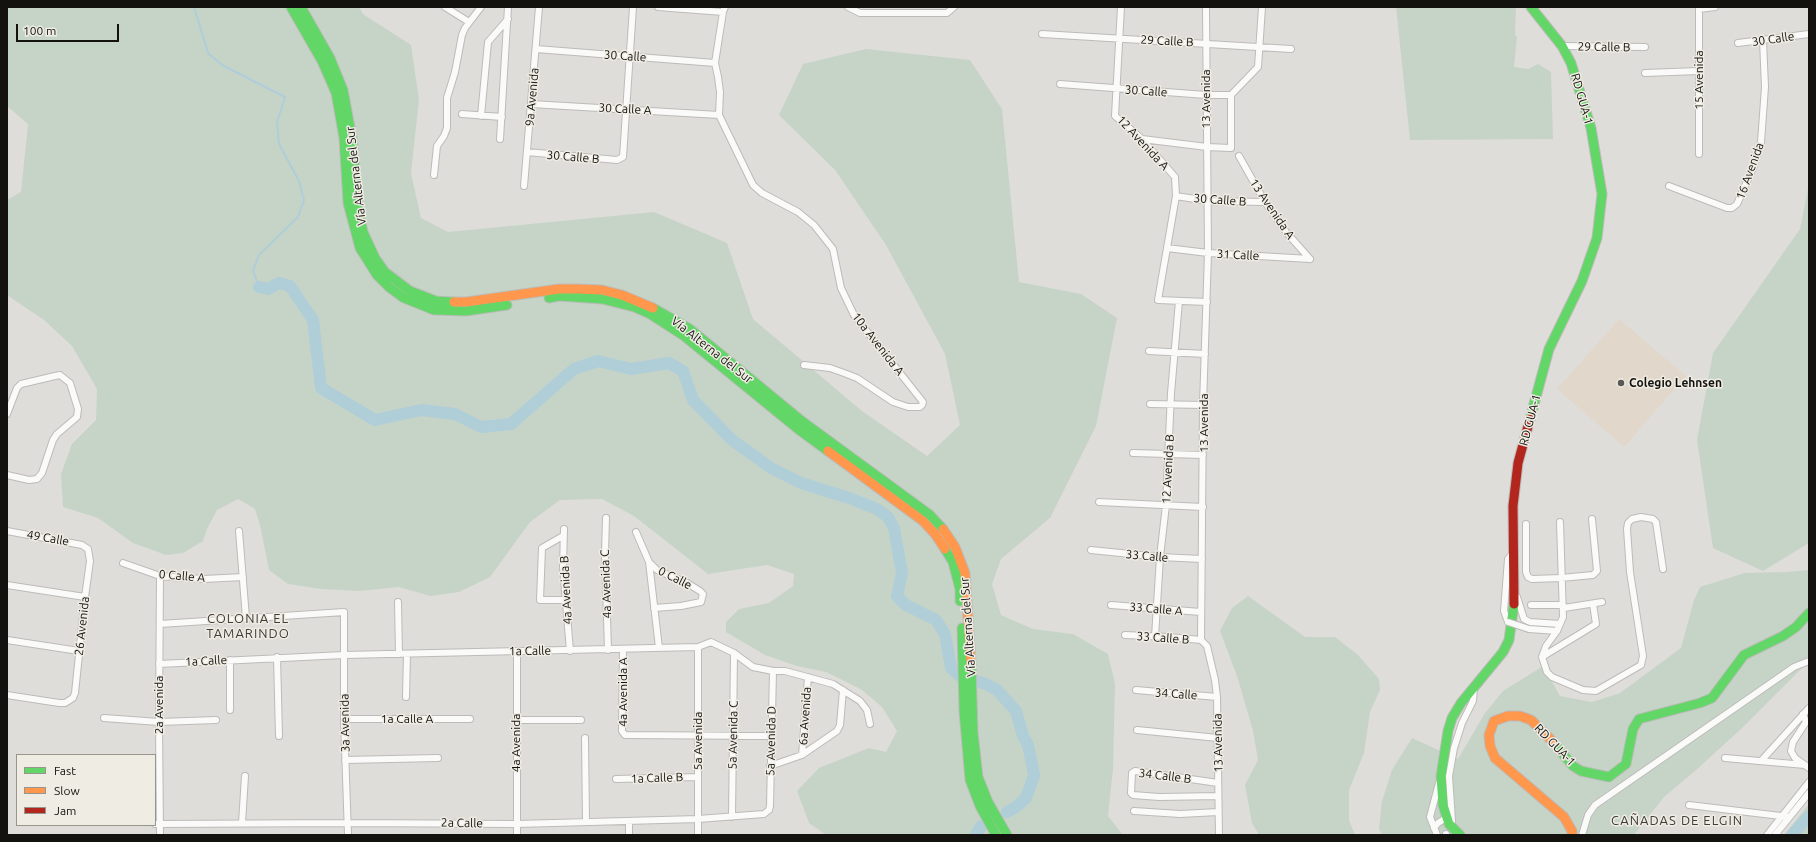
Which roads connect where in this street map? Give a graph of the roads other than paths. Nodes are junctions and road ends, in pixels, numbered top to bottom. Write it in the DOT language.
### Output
graph roads {
  1 [pos="291,7"];
  2 [pos="301,7"];
  3 [pos="445,7"];
  4 [pos="481,7"];
  5 [pos="508,7"];
  6 [pos="539,7"];
  7 [pos="633,7"];
  8 [pos="658,7"];
  9 [pos="848,7"];
  10 [pos="954,7"];
  11 [pos="1121,7"];
  12 [pos="1206,7"];
  13 [pos="1262,7"];
  14 [pos="1531,7"];
  15 [pos="1716,7"];
  16 [pos="1699,8"];
  17 [pos="724,10"];
  18 [pos="303,18"];
  19 [pos="508,19"];
  20 [pos="470,22"];
  21 [pos="1042,34"];
  22 [pos="1809,34"];
  23 [pos="1119,38"];
  24 [pos="1763,40"];
  25 [pos="1207,43"];
  26 [pos="1738,43"];
  27 [pos="1260,46"];
  28 [pos="1562,46"];
  29 [pos="1645,47"];
  30 [pos="536,49"];
  31 [pos="1292,49"];
  32 [pos="630,56"];
  33 [pos="715,63"];
  34 [pos="1699,71"];
  35 [pos="1645,73"];
  36 [pos="1060,84"];
  37 [pos="1116,89"];
  38 [pos="1206,95"];
  39 [pos="1231,95"];
  40 [pos="531,104"];
  41 [pos="626,109"];
  42 [pos="462,114"];
  43 [pos="719,115"];
  44 [pos="481,116"];
  45 [pos="502,117"];
  46 [pos="500,139"];
  47 [pos="1142,139"];
  48 [pos="1207,147"];
  49 [pos="527,152"];
  50 [pos="1699,154"];
  51 [pos="1239,156"];
  52 [pos="434,175"];
  53 [pos="524,186"];
  54 [pos="1669,186"];
  55 [pos="1176,196"];
  56 [pos="1208,201"];
  57 [pos="1265,202"];
  58 [pos="1167,248"];
  59 [pos="1208,253"];
  60 [pos="1310,259"];
  61 [pos="1179,301"];
  62 [pos="1206,302"];
  63 [pos="1149,351"];
  64 [pos="1175,352"];
  65 [pos="1205,354"];
  66 [pos="804,365"];
  67 [pos="1150,404"];
  68 [pos="1172,404"];
  69 [pos="1203,405"];
  70 [pos="7,414"];
  71 [pos="1133,453"];
  72 [pos="1169,454"];
  73 [pos="1204,455"];
  74 [pos="7,475"];
  75 [pos="1099,502"];
  76 [pos="1166,505"];
  77 [pos="1203,507"];
  78 [pos="606,518"];
  79 [pos="1592,519"];
  80 [pos="1560,522"];
  81 [pos="1526,524"];
  82 [pos="7,531"];
  83 [pos="239,531"];
  84 [pos="636,532"];
  85 [pos="88,549"];
  86 [pos="1091,550"];
  87 [pos="1513,553"];
  88 [pos="1160,557"];
  89 [pos="1202,559"];
  90 [pos="649,562"];
  91 [pos="123,563"];
  92 [pos="1663,569"];
  93 [pos="160,576"];
  94 [pos="243,577"];
  95 [pos="1561,578"];
  96 [pos="7,585"];
  97 [pos="1514,586"];
  98 [pos="85,598"];
  99 [pos="565,600"];
  100 [pos="398,602"];
  101 [pos="1602,602"];
  102 [pos="1593,604"];
  103 [pos="1111,605"];
  104 [pos="1531,605"];
  105 [pos="1563,607"];
  106 [pos="654,608"];
  107 [pos="1157,608"];
  108 [pos="1201,612"];
  109 [pos="1809,613"];
  110 [pos="246,618"];
  111 [pos="160,624"];
  112 [pos="1560,624"];
  113 [pos="1557,631"];
  114 [pos="1125,635"];
  115 [pos="1155,636"];
  116 [pos="7,640"];
  117 [pos="1201,640"];
  118 [pos="698,647"];
  119 [pos="659,648"];
  120 [pos="623,649"];
  121 [pos="570,650"];
  122 [pos="608,650"];
  123 [pos="80,652"];
  124 [pos="517,652"];
  125 [pos="734,653"];
  126 [pos="399,654"];
  127 [pos="407,654"];
  128 [pos="344,655"];
  129 [pos="1542,657"];
  130 [pos="276,658"];
  131 [pos="230,660"];
  132 [pos="1809,661"];
  133 [pos="159,664"];
  134 [pos="773,671"];
  135 [pos="808,677"];
  136 [pos="1474,688"];
  137 [pos="843,690"];
  138 [pos="1136,690"];
  139 [pos="7,695"];
  140 [pos="406,697"];
  141 [pos="1217,697"];
  142 [pos="1809,708"];
  143 [pos="230,710"];
  144 [pos="1803,714"];
  145 [pos="104,718"];
  146 [pos="344,719"];
  147 [pos="470,719"];
  148 [pos="216,720"];
  149 [pos="516,720"];
  150 [pos="581,720"];
  151 [pos="159,722"];
  152 [pos="870,724"];
  153 [pos="1137,730"];
  154 [pos="279,736"];
  155 [pos="698,736"];
  156 [pos="733,736"];
  157 [pos="771,736"];
  158 [pos="585,738"];
  159 [pos="1218,738"];
  160 [pos="802,755"];
  161 [pos="438,758"];
  162 [pos="1725,758"];
  163 [pos="345,760"];
  164 [pos="1761,761"];
  165 [pos="770,766"];
  166 [pos="1807,766"];
  167 [pos="245,776"];
  168 [pos="698,776"];
  169 [pos="1441,776"];
  170 [pos="616,779"];
  171 [pos="1809,782"];
  172 [pos="1218,783"];
  173 [pos="158,792"];
  174 [pos="1809,792"];
  175 [pos="980,796"];
  176 [pos="1218,796"];
  177 [pos="1689,805"];
  178 [pos="768,810"];
  179 [pos="1134,811"];
  180 [pos="1218,812"];
  181 [pos="1782,815"];
  182 [pos="732,817"];
  183 [pos="1789,817"];
  184 [pos="698,819"];
  185 [pos="629,820"];
  186 [pos="1449,820"];
  187 [pos="242,822"];
  188 [pos="586,822"];
  189 [pos="348,823"];
  190 [pos="158,824"];
  191 [pos="517,824"];
  192 [pos="1434,828"];
  193 [pos="160,835"];
  194 [pos="348,835"];
  195 [pos="517,835"];
  196 [pos="629,835"];
  197 [pos="698,835"];
  198 [pos="996,835"];
  199 [pos="1007,835"];
  200 [pos="1218,835"];
  201 [pos="1437,835"];
  202 [pos="1460,835"];
  203 [pos="1572,835"];
  204 [pos="1582,835"];
  205 [pos="1767,835"];
  206 [pos="1775,835"];
  1 -- 18 [label="main road, Vía Alterna del Sur"];
  2 -- 18 [label="main road, Vía Alterna del Sur"];
  3 -- 20 [label="street"];
  4 -- 20 [label="street"];
  5 -- 19 [label="street"];
  6 -- 30 [label="street, 9a Avenida"];
  7 -- 32 [label="street"];
  8 -- 17 [label="street"];
  9 -- 10 [label="street"];
  11 -- 23 [label="street, 12 Avenida A"];
  12 -- 25 [label="street, 13 Avenida"];
  13 -- 27 [label="street"];
  14 -- 28 [label="main road, RD GUA-1"];
  15 -- 16 [label="street"];
  16 -- 34 [label="street, 15 Avenida"];
  17 -- 33 [label="street, 10a Avenida A"];
  18 -- 175 [label="main road, Vía Alterna del Sur"];
  19 -- 44 [label="street"];
  19 -- 45 [label="street"];
  20 -- 52 [label="street"];
  21 -- 23 [label="street, 29 Calle B"];
  22 -- 24 [label="street, 30 Calle"];
  23 -- 25 [label="street, 29 Calle B"];
  23 -- 37 [label="street, 12 Avenida A"];
  24 -- 26 [label="street, 30 Calle"];
  24 -- 54 [label="street, 16 Avenida"];
  25 -- 27 [label="street, 29 Calle B"];
  25 -- 38 [label="street, 13 Avenida"];
  27 -- 31 [label="street, 29 Calle B"];
  27 -- 39 [label="street"];
  28 -- 29 [label="street, 29 Calle B"];
  28 -- 87 [label="main road, RD GUA-1"];
  30 -- 32 [label="street, 30 Calle"];
  30 -- 40 [label="street, 9a Avenida"];
  32 -- 33 [label="street, 30 Calle"];
  32 -- 41 [label="street"];
  33 -- 43 [label="street, 10a Avenida A"];
  34 -- 35 [label="street"];
  34 -- 50 [label="street, 15 Avenida"];
  36 -- 37 [label="street, 30 Calle"];
  37 -- 38 [label="street, 30 Calle"];
  37 -- 47 [label="street, 12 Avenida A"];
  38 -- 39 [label="street, 30 Calle"];
  38 -- 48 [label="street, 13 Avenida"];
  39 -- 48 [label="street"];
  40 -- 41 [label="street, 30 Calle A"];
  40 -- 49 [label="street, 9a Avenida"];
  41 -- 43 [label="street, 30 Calle A"];
  41 -- 49 [label="street, 30 Calle B"];
  42 -- 44 [label="street"];
  43 -- 66 [label="street, 10a Avenida A"];
  44 -- 45 [label="street"];
  45 -- 46 [label="street"];
  47 -- 48 [label="street"];
  47 -- 55 [label="street, 12 Avenida A"];
  48 -- 56 [label="street, 13 Avenida"];
  49 -- 53 [label="street, 9a Avenida"];
  51 -- 57 [label="street, 13 Avenida A"];
  55 -- 56 [label="street, 30 Calle B"];
  55 -- 58 [label="street, 12 Avenida A"];
  56 -- 57 [label="street, 30 Calle B"];
  56 -- 59 [label="street, 13 Avenida"];
  57 -- 60 [label="street, 13 Avenida A"];
  58 -- 59 [label="street, 31 Calle"];
  58 -- 61 [label="street, 12 Avenida A"];
  59 -- 60 [label="street, 31 Calle"];
  59 -- 62 [label="street, 13 Avenida"];
  61 -- 62 [label="street"];
  61 -- 64 [label="street, 12 Avenida B"];
  62 -- 65 [label="street, 13 Avenida"];
  63 -- 64 [label="street"];
  64 -- 65 [label="street"];
  64 -- 68 [label="street, 12 Avenida B"];
  65 -- 69 [label="street, 13 Avenida"];
  67 -- 68 [label="street"];
  68 -- 69 [label="street"];
  68 -- 72 [label="street, 12 Avenida B"];
  69 -- 73 [label="street, 13 Avenida"];
  70 -- 74 [label="street"];
  71 -- 72 [label="street"];
  72 -- 73 [label="street"];
  72 -- 76 [label="street, 12 Avenida B"];
  73 -- 77 [label="street, 13 Avenida"];
  75 -- 76 [label="street"];
  76 -- 77 [label="street"];
  76 -- 88 [label="street, 12 Avenida B"];
  77 -- 89 [label="street, 13 Avenida"];
  78 -- 122 [label="street, 4a Avenida C"];
  79 -- 95 [label="street"];
  80 -- 95 [label="street"];
  81 -- 95 [label="street"];
  82 -- 85 [label="street, 49 Calle"];
  83 -- 94 [label="street"];
  84 -- 90 [label="street, 0 Calle"];
  85 -- 98 [label="street, 26 Avenida"];
  86 -- 88 [label="street, 33 Calle"];
  87 -- 97 [label="main road, RD GUA-1"];
  87 -- 113 [label="street, bridge"];
  88 -- 89 [label="street, 33 Calle"];
  88 -- 107 [label="street, 12 Avenida B"];
  89 -- 108 [label="street, 13 Avenida"];
  90 -- 106 [label="street"];
  90 -- 106 [label="street, 0 Calle"];
  91 -- 93 [label="street, 0 Calle A"];
  92 -- 129 [label="street"];
  93 -- 94 [label="street, 0 Calle A"];
  93 -- 111 [label="street, 2a Avenida"];
  94 -- 110 [label="street"];
  95 -- 105 [label="street"];
  96 -- 98 [label="street"];
  97 -- 112 [label="street"];
  97 -- 136 [label="main road, RD GUA-1"];
  98 -- 123 [label="street, 26 Avenida"];
  99 -- 99 [label="street, 4a Avenida B"];
  99 -- 121 [label="street, 4a Avenida B"];
  100 -- 126 [label="street"];
  101 -- 102 [label="street"];
  102 -- 105 [label="street"];
  102 -- 129 [label="street"];
  103 -- 107 [label="street, 33 Calle A"];
  104 -- 105 [label="street"];
  105 -- 112 [label="street"];
  106 -- 119 [label="street"];
  107 -- 108 [label="street, 33 Calle A"];
  107 -- 115 [label="street, 12 Avenida B"];
  108 -- 117 [label="street, 13 Avenida"];
  109 -- 203 [label="main road, RD GUA-1"];
  110 -- 111 [label="street"];
  110 -- 128 [label="street, 3a Avenida"];
  111 -- 133 [label="street, 2a Avenida"];
  112 -- 113 [label="street"];
  113 -- 129 [label="street"];
  114 -- 115 [label="street, 33 Calle B"];
  115 -- 117 [label="street, 33 Calle B"];
  116 -- 123 [label="street"];
  117 -- 141 [label="street, 13 Avenida"];
  118 -- 119 [label="street, 1a Calle"];
  118 -- 125 [label="street, 1a Calle"];
  118 -- 155 [label="street, 5a Avenida"];
  119 -- 120 [label="street, 1a Calle"];
  120 -- 122 [label="street, 1a Calle"];
  120 -- 155 [label="street, 4a Avenida A"];
  121 -- 122 [label="street, 1a Calle"];
  121 -- 124 [label="street, 1a Calle"];
  123 -- 139 [label="street, 26 Avenida"];
  124 -- 127 [label="street, 1a Calle"];
  124 -- 149 [label="street, 4a Avenida"];
  125 -- 134 [label="street, 1a Calle"];
  125 -- 156 [label="street, 5a Avenida C"];
  126 -- 127 [label="street, 1a Calle"];
  126 -- 128 [label="street, 1a Calle"];
  127 -- 140 [label="street"];
  128 -- 130 [label="street, 1a Calle"];
  128 -- 146 [label="street, 3a Avenida"];
  130 -- 131 [label="street, 1a Calle"];
  130 -- 154 [label="street"];
  131 -- 133 [label="street, 1a Calle"];
  131 -- 143 [label="street"];
  132 -- 204 [label="street"];
  133 -- 151 [label="street, 2a Avenida"];
  134 -- 135 [label="street, 1a Calle"];
  134 -- 157 [label="street, 5a Avenida D"];
  135 -- 137 [label="street, 1a Calle"];
  135 -- 160 [label="street, 6a Avenida"];
  136 -- 169 [label="main road, RD GUA-1"];
  136 -- 186 [label="street"];
  137 -- 152 [label="street, 1a Calle"];
  137 -- 160 [label="street"];
  138 -- 141 [label="street, 34 Calle"];
  141 -- 159 [label="street, 13 Avenida"];
  142 -- 144 [label="street"];
  144 -- 164 [label="street"];
  144 -- 166 [label="street"];
  145 -- 151 [label="street"];
  146 -- 147 [label="street, 1a Calle A"];
  146 -- 163 [label="street, 3a Avenida"];
  148 -- 151 [label="street"];
  149 -- 150 [label="street"];
  149 -- 191 [label="street, 4a Avenida"];
  151 -- 173 [label="street, 2a Avenida"];
  153 -- 159 [label="street"];
  155 -- 156 [label="street"];
  155 -- 168 [label="street, 5a Avenida"];
  156 -- 157 [label="street"];
  156 -- 182 [label="street, 5a Avenida C"];
  157 -- 165 [label="street, 5a Avenida D"];
  158 -- 188 [label="street"];
  159 -- 172 [label="street, 13 Avenida"];
  160 -- 165 [label="street"];
  161 -- 163 [label="street"];
  162 -- 164 [label="street"];
  163 -- 189 [label="street, 3a Avenida"];
  164 -- 166 [label="street"];
  165 -- 178 [label="street, 5a Avenida D"];
  167 -- 187 [label="street"];
  168 -- 170 [label="street, 1a Calle B"];
  168 -- 184 [label="street, 5a Avenida"];
  169 -- 186 [label="main road, RD GUA-1"];
  169 -- 192 [label="street"];
  171 -- 181 [label="street"];
  172 -- 176 [label="street, 13 Avenida"];
  172 -- 176 [label="street, 34 Calle B"];
  173 -- 190 [label="street, 2a Avenida"];
  174 -- 183 [label="street"];
  175 -- 198 [label="main road, Vía Alterna del Sur"];
  175 -- 199 [label="main road, Vía Alterna del Sur"];
  176 -- 180 [label="street, 13 Avenida"];
  177 -- 181 [label="street"];
  178 -- 182 [label="street, 2a Calle"];
  179 -- 180 [label="street"];
  180 -- 200 [label="street, 13 Avenida"];
  181 -- 183 [label="street"];
  181 -- 205 [label="street"];
  182 -- 184 [label="street, 2a Calle"];
  183 -- 206 [label="street"];
  184 -- 185 [label="street, 2a Calle"];
  184 -- 197 [label="street, 5a Avenida"];
  185 -- 188 [label="street, 2a Calle"];
  185 -- 196 [label="street"];
  186 -- 192 [label="street"];
  186 -- 202 [label="main road, RD GUA-1"];
  187 -- 189 [label="street, 2a Calle"];
  187 -- 190 [label="street, 2a Calle"];
  188 -- 191 [label="street, 2a Calle"];
  189 -- 191 [label="street, 2a Calle"];
  189 -- 194 [label="street, 3a Avenida"];
  190 -- 193 [label="street, 2a Avenida"];
  191 -- 195 [label="street, 4a Avenida"];
  192 -- 201 [label="street"];
}
